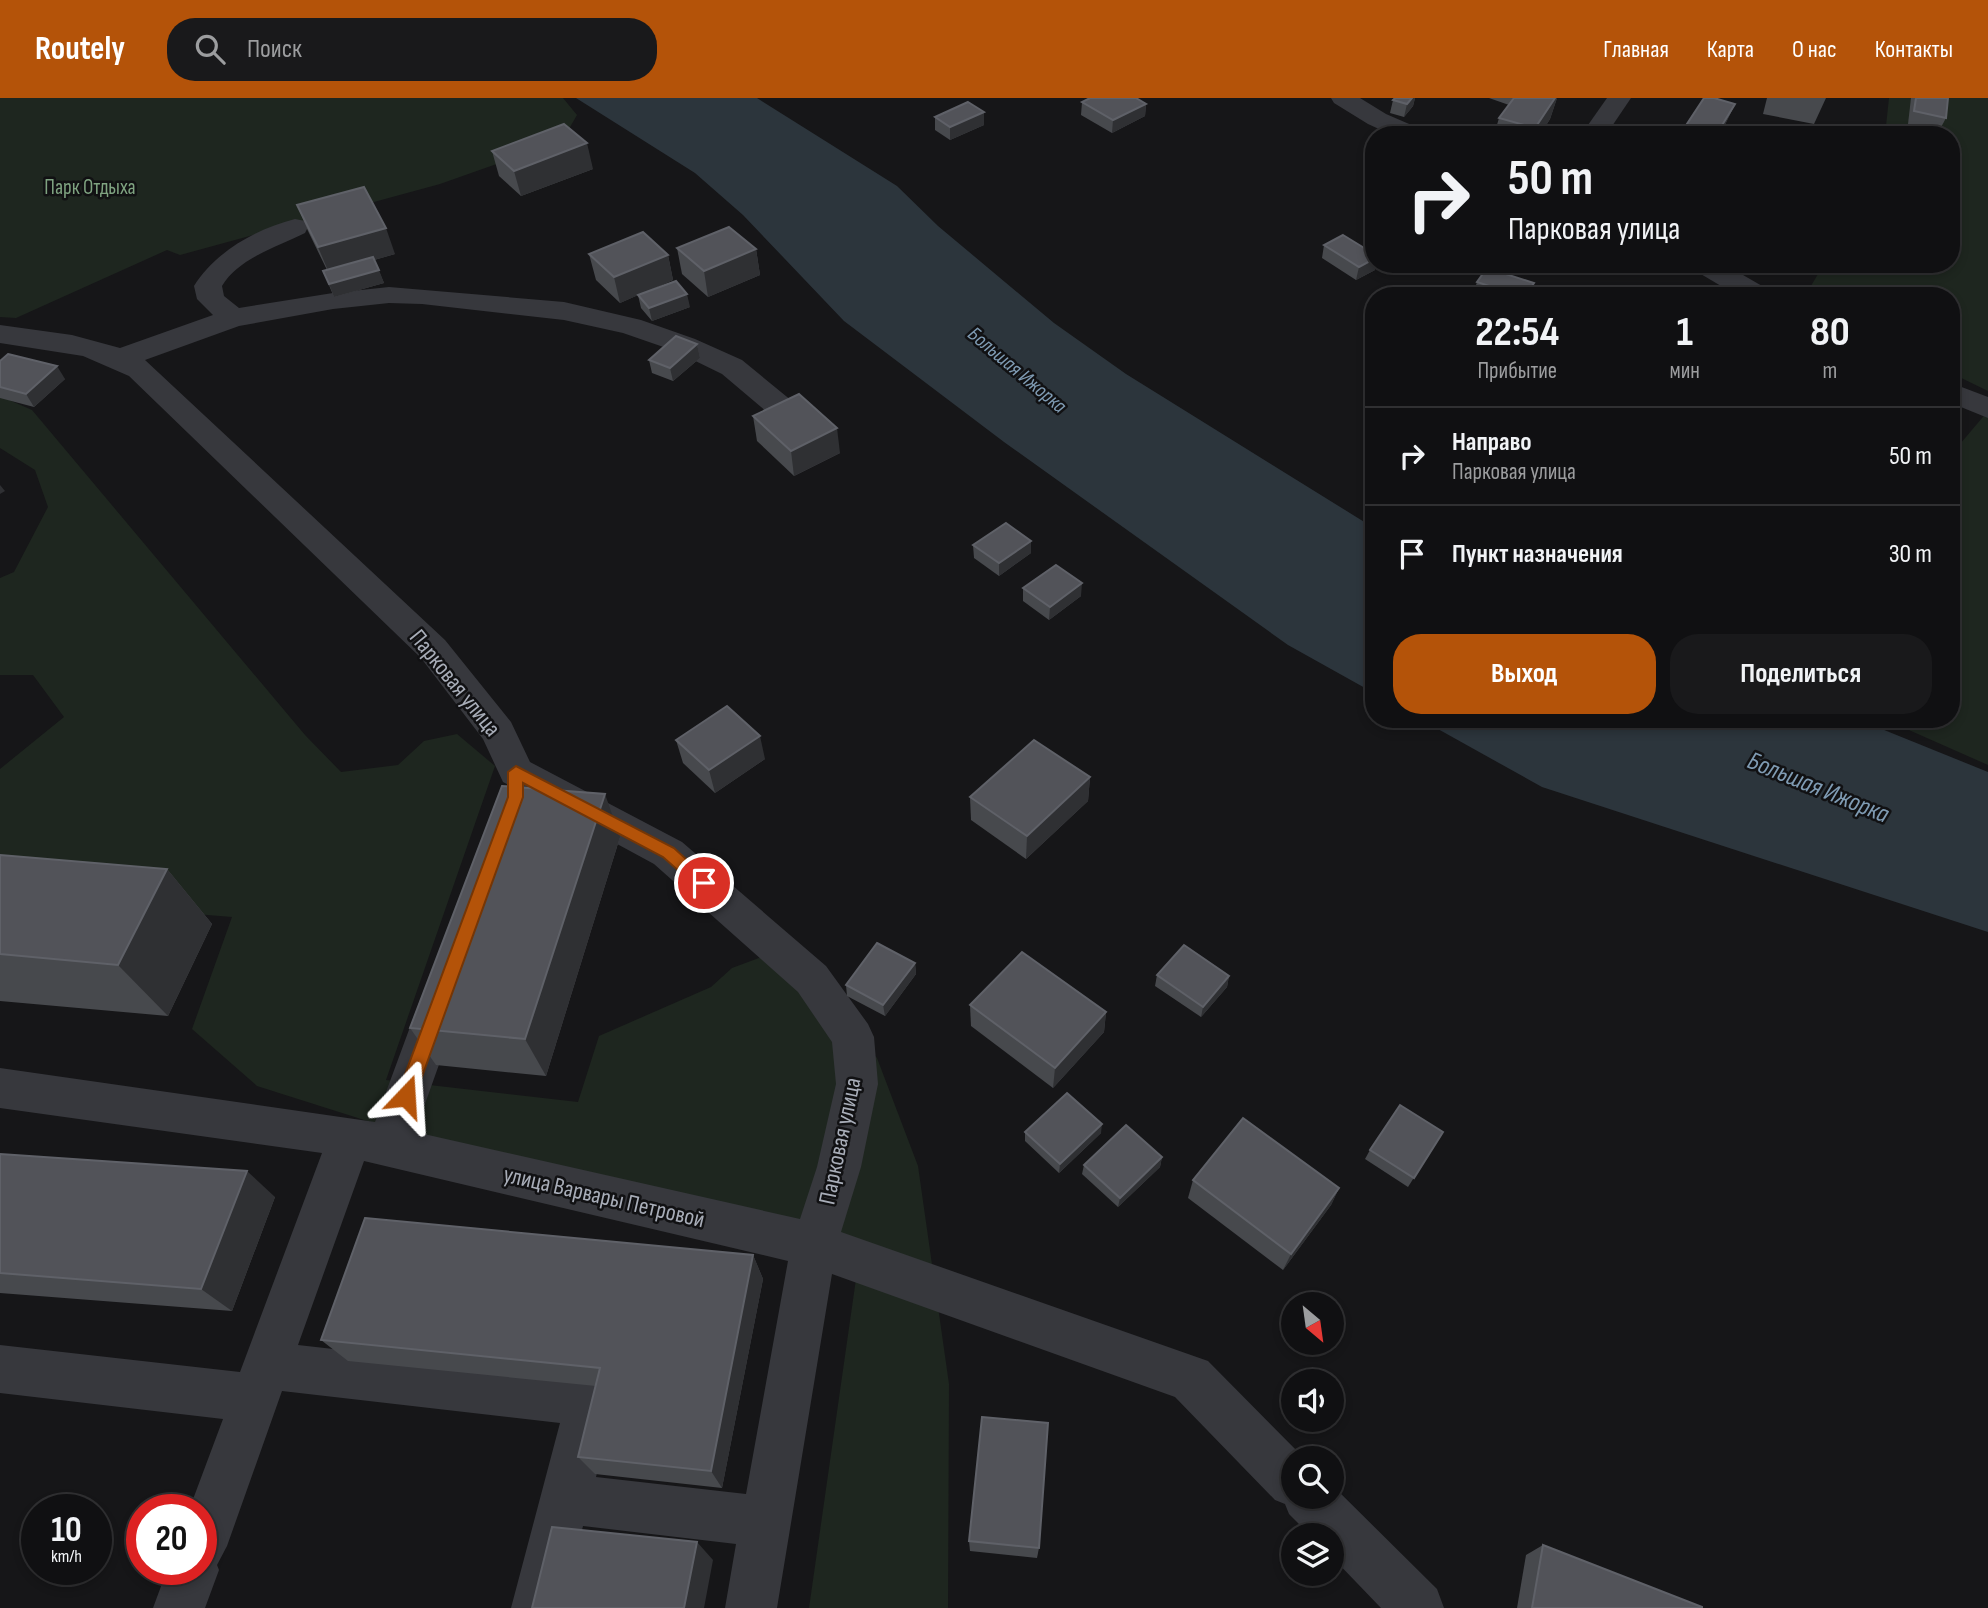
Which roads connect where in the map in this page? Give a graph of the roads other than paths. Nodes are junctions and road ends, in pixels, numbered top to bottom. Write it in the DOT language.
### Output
graph roads {
  1 [pos="1343,98"];
  2 [pos="1619,98"];
  3 [pos="1393,126"];
  4 [pos="1599,126"];
  5 [pos="295,227"];
  6 [pos="1719,273"];
  7 [pos="1744,287"];
  8 [pos="233,318"];
  9 [pos="0,334"];
  10 [pos="122,358"];
  11 [pos="1960,395"];
  12 [pos="1988,408"];
  13 [pos="792,417"];
  14 [pos="454,965"];
  15 [pos="0,1088"];
  16 [pos="369,1142"];
  17 [pos="814,1245"];
  18 [pos="0,1369"];
  19 [pos="261,1382"];
  20 [pos="1281,1470"];
  21 [pos="565,1499"];
  22 [pos="217,1502"];
  23 [pos="1320,1509"];
  24 [pos="766,1522"];
  25 [pos="187,1585"];
  26 [pos="179,1608"];
  27 [pos="537,1608"];
  28 [pos="751,1608"];
  29 [pos="1418,1608"];
  1 -- 3 [label="street"];
  2 -- 4 [label="street"];
  5 -- 8 [label="street"];
  6 -- 7 [label="street"];
  8 -- 10 [label="street"];
  8 -- 13 [label="street"];
  9 -- 10 [label="street, Парковая улица"];
  10 -- 17 [label="street, Парковая улица"];
  11 -- 12 [label="street"];
  14 -- 16 [label="street"];
  15 -- 16 [label="street, улица Варвары Петровой"];
  16 -- 17 [label="street, улица Варвары Петровой"];
  16 -- 19 [label="street"];
  17 -- 20 [label="street, улица Варвары Петровой"];
  17 -- 24 [label="street, Парковая улица"];
  18 -- 19 [label="street"];
  19 -- 21 [label="street"];
  19 -- 22 [label="street"];
  21 -- 24 [label="street"];
  21 -- 27 [label="street"];
  23 -- 29 [label="street"];
  24 -- 28 [label="street, Парковая улица"];
  25 -- 26 [label="street"];
}
